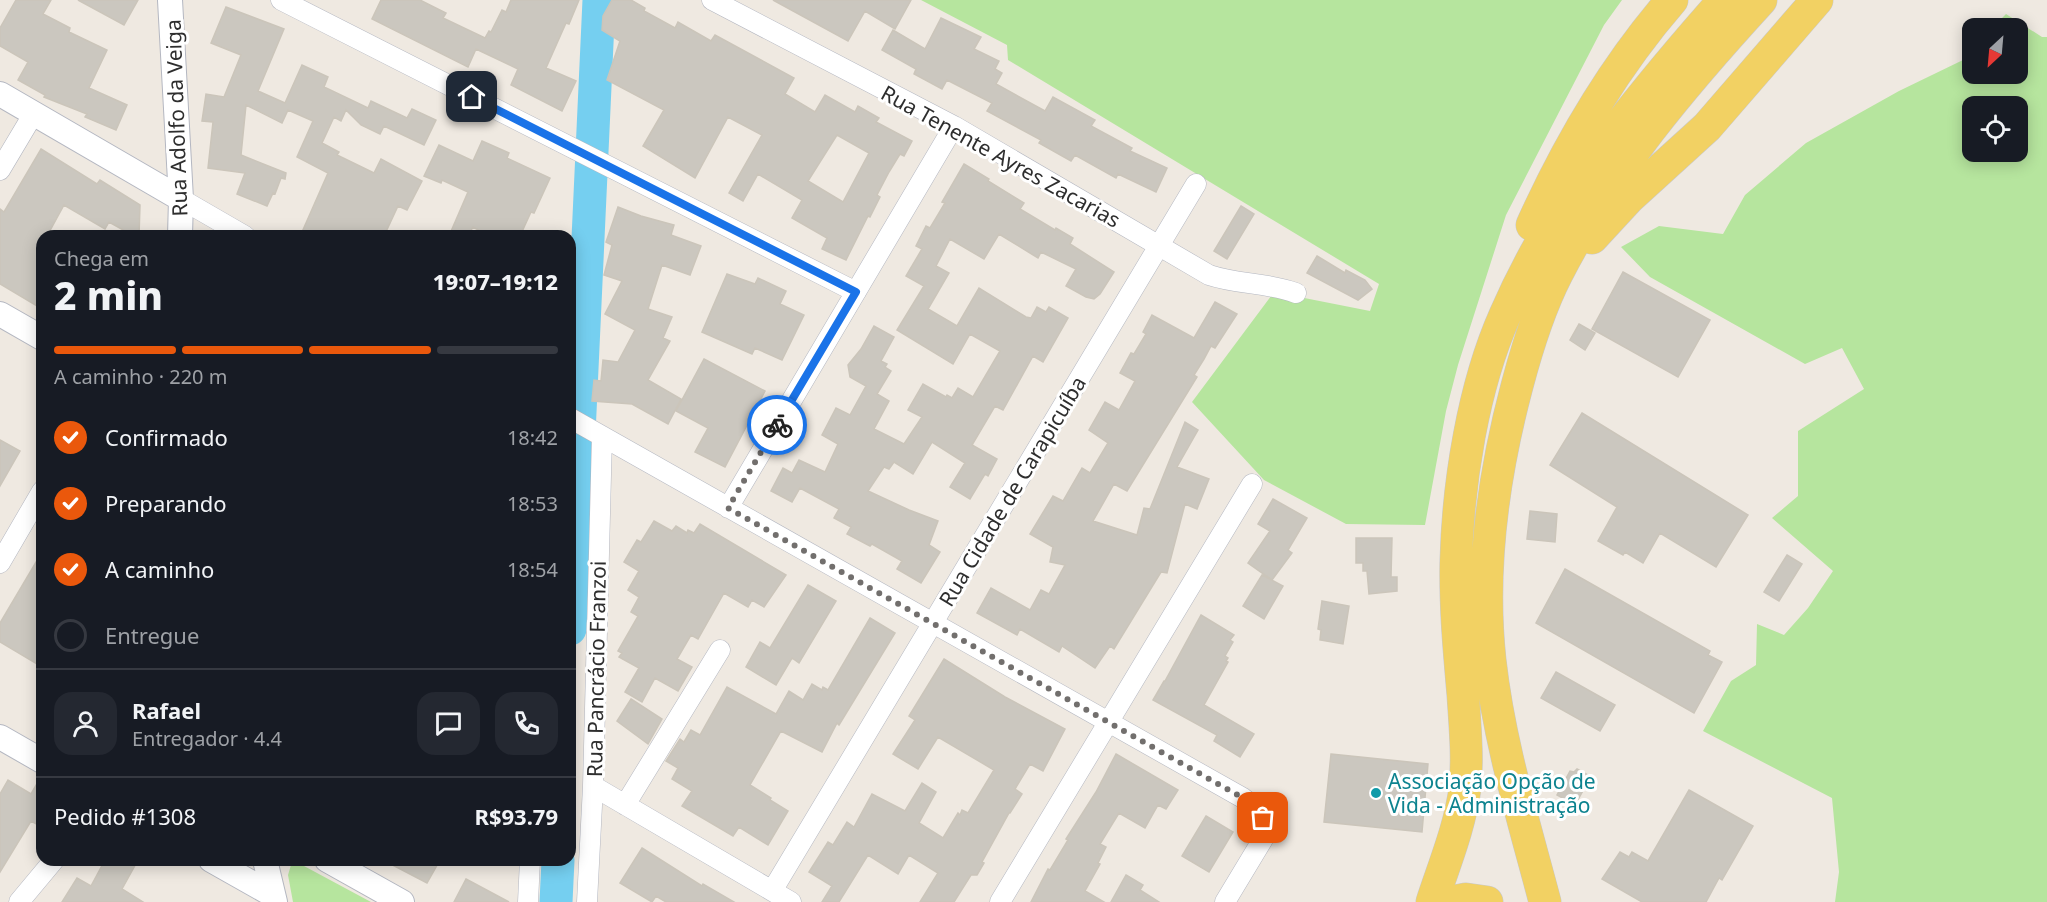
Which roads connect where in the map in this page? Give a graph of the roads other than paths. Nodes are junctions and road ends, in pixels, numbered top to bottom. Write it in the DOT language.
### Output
graph roads {
  1 [pos="170,0"];
  2 [pos="281,0"];
  3 [pos="712,0"];
  4 [pos="1672,0"];
  5 [pos="1724,0"];
  6 [pos="1761,0"];
  7 [pos="1817,0"];
  8 [pos="0,94"];
  9 [pos="34,113"];
  10 [pos="954,126"];
  11 [pos="0,170"];
  12 [pos="1196,183"];
  13 [pos="181,199"];
  14 [pos="180,230"];
  15 [pos="235,230"];
  16 [pos="1159,245"];
  17 [pos="1556,276"];
  18 [pos="856,292"];
  19 [pos="1296,293"];
  20 [pos="0,314"];
  21 [pos="1504,317"];
  22 [pos="36,335"];
  23 [pos="576,421"];
  24 [pos="596,433"];
  25 [pos="1252,484"];
  26 [pos="36,501"];
  27 [pos="728,508"];
  28 [pos="0,563"];
  29 [pos="933,623"];
  30 [pos="720,650"];
  31 [pos="1109,722"];
  32 [pos="0,737"];
  33 [pos="36,758"];
  34 [pos="593,786"];
  35 [pos="625,805"];
  36 [pos="1533,856"];
  37 [pos="49,866"];
  38 [pos="221,866"];
  39 [pos="266,866"];
  40 [pos="338,866"];
  41 [pos="530,866"];
  42 [pos="772,891"];
  43 [pos="274,899"];
  44 [pos="19,902"];
  45 [pos="402,902"];
  46 [pos="528,902"];
  47 [pos="587,902"];
  48 [pos="792,902"];
  49 [pos="1000,902"];
  50 [pos="1226,902"];
  51 [pos="1432,902"];
  52 [pos="1451,902"];
  53 [pos="1487,902"];
  54 [pos="1530,902"];
  55 [pos="1545,902"];
  1 -- 13 [label="street, Rua Adolfo da Veiga"];
  2 -- 18 [label="street"];
  3 -- 10 [label="street, Rua Tenente Ayres Zacarias"];
  4 -- 21 [label="main road"];
  5 -- 21 [label="main road"];
  6 -- 17 [label="main road"];
  7 -- 17 [label="main road"];
  8 -- 9 [label="street"];
  9 -- 11 [label="street"];
  9 -- 13 [label="street"];
  10 -- 16 [label="street, Rua Tenente Ayres Zacarias"];
  10 -- 18 [label="street"];
  12 -- 16 [label="street, Rua Cidade de Carapicuíba"];
  13 -- 14 [label="street, Rua Adolfo da Veiga"];
  13 -- 15 [label="street"];
  16 -- 19 [label="street, Rua Tenente Ayres Zacarias"];
  16 -- 29 [label="street, Rua Cidade de Carapicuíba"];
  17 -- 36 [label="main road"];
  18 -- 27 [label="street"];
  20 -- 22 [label="street"];
  21 -- 51 [label="main road"];
  23 -- 24 [label="street"];
  24 -- 27 [label="street"];
  24 -- 34 [label="street, Rua Pancrácio Franzoi"];
  25 -- 31 [label="street"];
  26 -- 28 [label="street"];
  27 -- 29 [label="street"];
  29 -- 31 [label="street"];
  29 -- 42 [label="street, Rua Cidade de Carapicuíba"];
  30 -- 35 [label="street"];
  31 -- 49 [label="street"];
  31 -- 50 [label="street"];
  32 -- 33 [label="street"];
  34 -- 35 [label="street"];
  34 -- 47 [label="street, Rua Pancrácio Franzoi"];
  35 -- 42 [label="street"];
  36 -- 54 [label="main road"];
  36 -- 55 [label="main road"];
  37 -- 44 [label="street"];
  38 -- 43 [label="street"];
  39 -- 43 [label="street"];
  40 -- 45 [label="street"];
  41 -- 46 [label="street"];
  42 -- 48 [label="street"];
  52 -- 53 [label="main road"];
}
